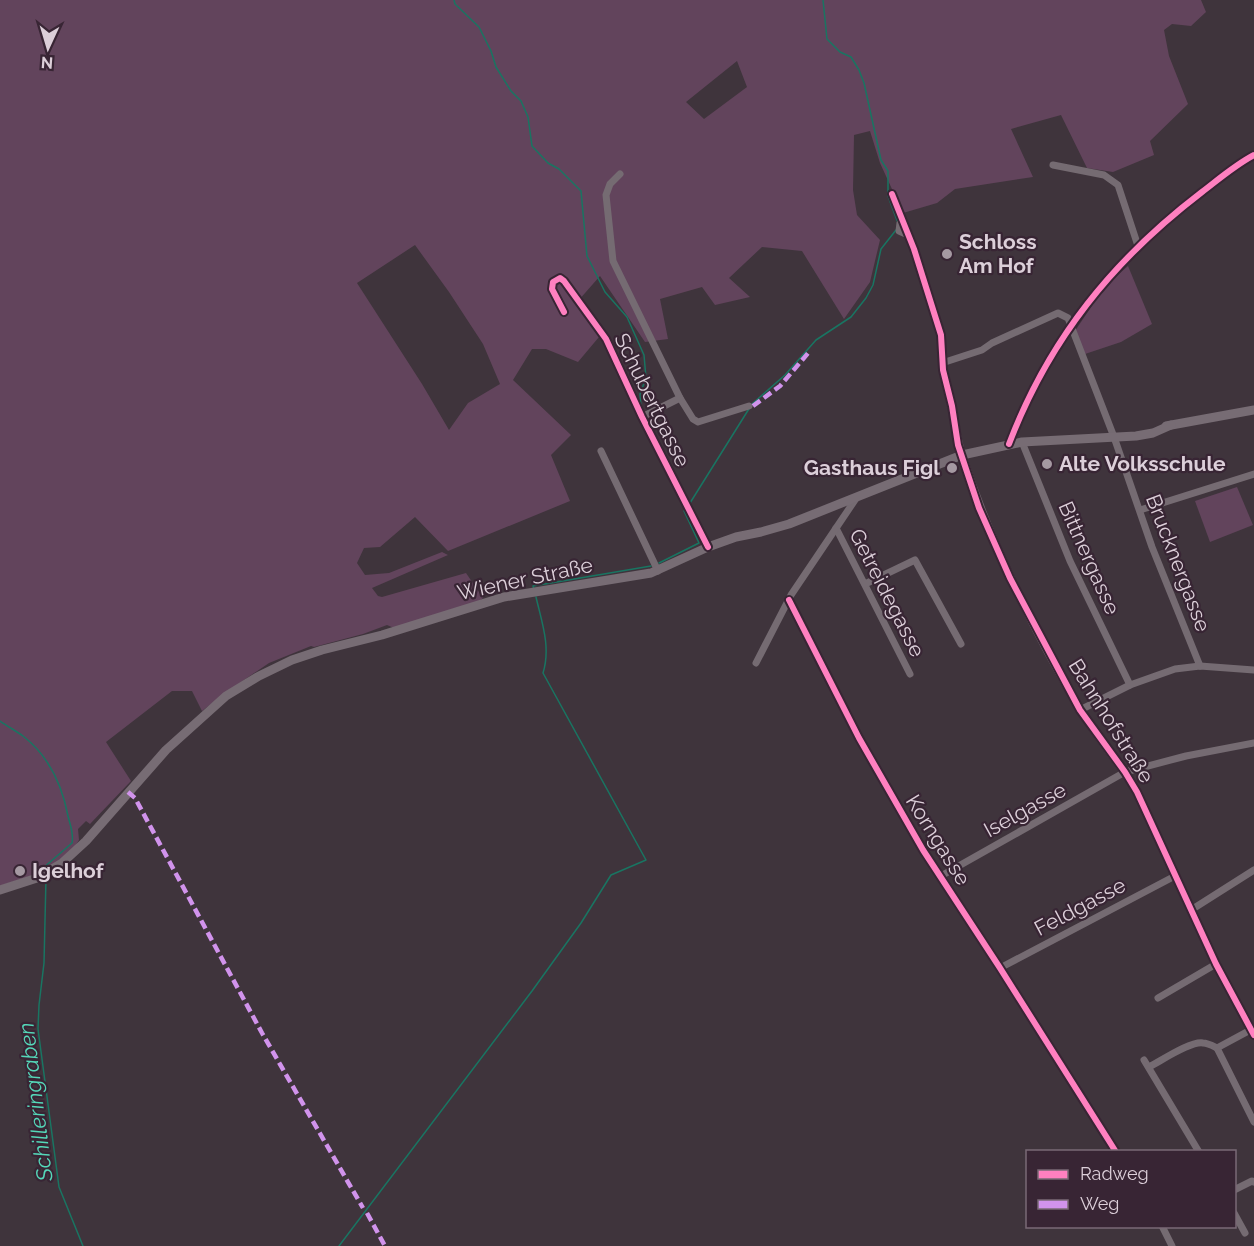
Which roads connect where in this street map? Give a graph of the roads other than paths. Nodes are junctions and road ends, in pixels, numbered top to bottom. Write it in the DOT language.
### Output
graph roads {
  1 [pos="1254,155"];
  2 [pos="1053,165"];
  3 [pos="620,174"];
  4 [pos="892,194"];
  5 [pos="1138,246"];
  6 [pos="564,312"];
  7 [pos="1070,326"];
  8 [pos="942,363"];
  9 [pos="680,398"];
  10 [pos="749,406"];
  11 [pos="1254,410"];
  12 [pos="644,416"];
  13 [pos="1114,437"];
  14 [pos="1022,442"];
  15 [pos="1009,444"];
  16 [pos="601,452"];
  17 [pos="962,455"];
  18 [pos="1254,474"];
  19 [pos="858,496"];
  20 [pos="1140,510"];
  21 [pos="836,528"];
  22 [pos="708,547"];
  23 [pos="656,567"];
  24 [pos="865,584"];
  25 [pos="789,600"];
  26 [pos="961,644"];
  27 [pos="756,663"];
  28 [pos="1200,666"];
  29 [pos="1254,670"];
  30 [pos="910,674"];
  31 [pos="1130,685"];
  32 [pos="1080,710"];
  33 [pos="1254,743"];
  34 [pos="1125,772"];
  35 [pos="1254,870"];
  36 [pos="941,876"];
  37 [pos="1175,876"];
  38 [pos="0,890"];
  39 [pos="1191,910"];
  40 [pos="1216,964"];
  41 [pos="1000,968"];
  42 [pos="1158,998"];
  43 [pos="1253,1031"];
  44 [pos="1217,1048"];
  45 [pos="1144,1060"];
  46 [pos="1149,1067"];
  47 [pos="1254,1122"];
  48 [pos="1115,1150"];
  49 [pos="1198,1150"];
  50 [pos="1253,1179"];
  51 [pos="1236,1189"];
  52 [pos="1236,1217"];
  53 [pos="1163,1228"];
  54 [pos="1245,1233"];
  55 [pos="1172,1246"];
  1 -- 5 [label="street"];
  2 -- 5 [label="street"];
  3 -- 9 [label="street"];
  4 -- 8 [label="street"];
  5 -- 7 [label="street"];
  6 -- 12 [label="street, Schubertgasse"];
  7 -- 8 [label="street"];
  7 -- 13 [label="street, Brucknergasse"];
  7 -- 15 [label="street"];
  8 -- 17 [label="street"];
  9 -- 10 [label="street"];
  9 -- 12 [label="street"];
  11 -- 13 [label="main road, Wiener Straße"];
  12 -- 22 [label="street, Schubertgasse"];
  13 -- 14 [label="main road, Wiener Straße"];
  13 -- 20 [label="street, Brucknergasse"];
  14 -- 15 [label="main road, Wiener Straße"];
  14 -- 31 [label="street, Bittnergasse"];
  15 -- 17 [label="main road, Wiener Straße"];
  16 -- 23 [label="street"];
  17 -- 19 [label="main road, Wiener Straße"];
  17 -- 32 [label="street, Bahnhofstraße"];
  18 -- 20 [label="street"];
  19 -- 21 [label="street"];
  19 -- 22 [label="main road, Wiener Straße"];
  20 -- 28 [label="street, Brucknergasse"];
  21 -- 24 [label="street, Getreidegasse"];
  21 -- 25 [label="street"];
  22 -- 23 [label="main road, Wiener Straße"];
  23 -- 38 [label="main road, Wiener Straße"];
  24 -- 26 [label="street"];
  24 -- 30 [label="street, Getreidegasse"];
  25 -- 27 [label="street"];
  25 -- 36 [label="street, Korngasse"];
  28 -- 29 [label="street"];
  28 -- 31 [label="street"];
  31 -- 32 [label="street"];
  32 -- 34 [label="street, Bahnhofstraße"];
  33 -- 34 [label="street, Iselgasse"];
  34 -- 36 [label="street, Iselgasse"];
  34 -- 37 [label="street, Bahnhofstraße"];
  35 -- 39 [label="street"];
  36 -- 41 [label="street, Korngasse"];
  37 -- 39 [label="street, Bahnhofstraße"];
  37 -- 41 [label="street, Feldgasse"];
  39 -- 40 [label="street, Bahnhofstraße"];
  40 -- 42 [label="street"];
  40 -- 43 [label="street, Bahnhofstraße"];
  41 -- 48 [label="street, Korngasse"];
  43 -- 44 [label="street"];
  44 -- 46 [label="street"];
  44 -- 47 [label="street"];
  45 -- 46 [label="street"];
  46 -- 49 [label="street"];
  50 -- 51 [label="street"];
  52 -- 54 [label="street"];
  53 -- 55 [label="street"];
}
